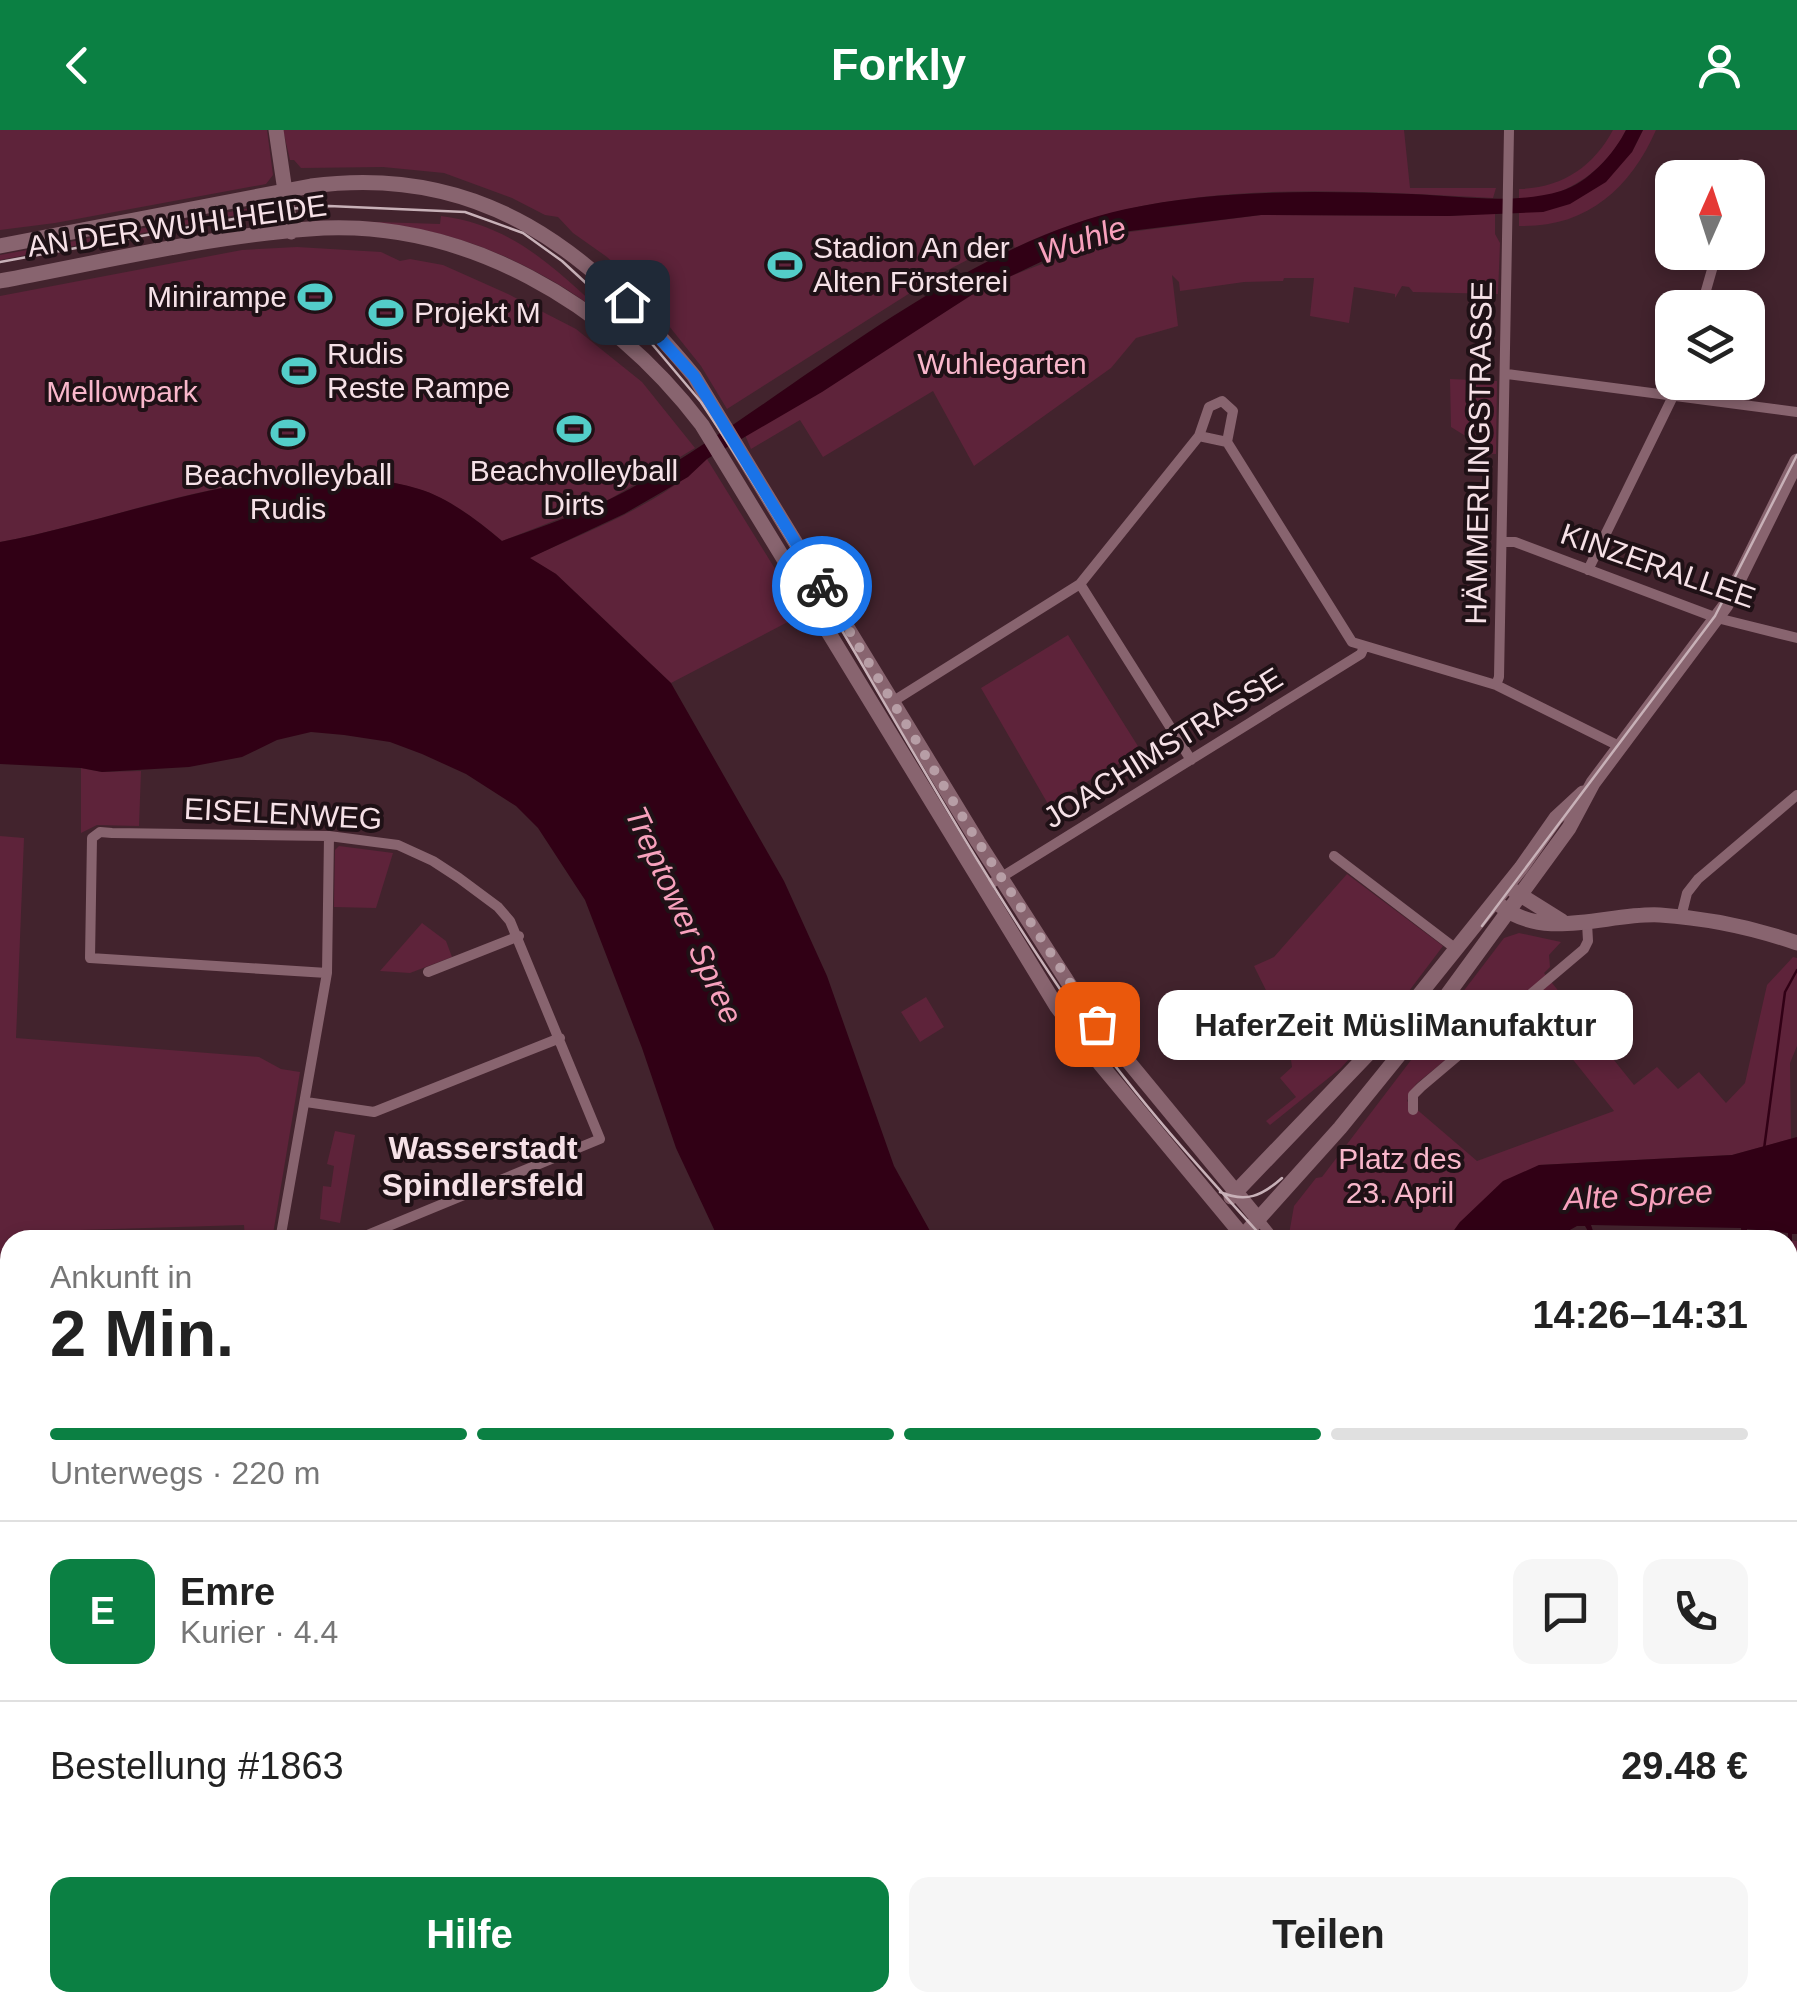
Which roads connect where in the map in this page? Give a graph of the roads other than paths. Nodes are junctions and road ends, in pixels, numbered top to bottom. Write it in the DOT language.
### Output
graph roads {
  1 [pos="276,130"];
  2 [pos="1509,130"];
  3 [pos="285,192"];
  4 [pos="291,232"];
  5 [pos="0,246"];
  6 [pos="0,281"];
  7 [pos="1507,374"];
  8 [pos="1655,394"];
  9 [pos="1673,400"];
  10 [pos="1699,400"];
  11 [pos="1797,412"];
  12 [pos="1200,436"];
  13 [pos="1227,442"];
  14 [pos="1797,462"];
  15 [pos="1503,542"];
  16 [pos="1588,570"];
  17 [pos="1080,584"];
  18 [pos="1717,618"];
  19 [pos="1797,638"];
  20 [pos="1364,647"];
  21 [pos="1496,686"];
  22 [pos="892,702"];
  23 [pos="1621,747"];
  24 [pos="1191,760"];
  25 [pos="1797,795"];
  26 [pos="329,836"];
  27 [pos="1334,856"];
  28 [pos="1002,878"];
  29 [pos="984,888"];
  30 [pos="1513,891"];
  31 [pos="1501,906"];
  32 [pos="1681,917"];
  33 [pos="1586,922"];
  34 [pos="1567,923"];
  35 [pos="519,936"];
  36 [pos="1797,943"];
  37 [pos="1456,950"];
  38 [pos="428,972"];
  39 [pos="327,973"];
  40 [pos="560,1038"];
  41 [pos="306,1102"];
  42 [pos="1413,1110"];
  43 [pos="1236,1192"];
  44 [pos="1220,1209"];
  45 [pos="1259,1220"];
  46 [pos="382,1227"];
  47 [pos="282,1230"];
  48 [pos="376,1230"];
  49 [pos="383,1230"];
  50 [pos="1238,1230"];
  51 [pos="1251,1230"];
  52 [pos="1267,1230"];
  1 -- 3 [label="main road"];
  2 -- 7 [label="street, HÄMMERLINGSTRASSE"];
  3 -- 4 [label="main road"];
  3 -- 5 [label="main road, AN DER WUHLHEIDE"];
  3 -- 22 [label="main road, AN DER WUHLHEIDE"];
  4 -- 6 [label="main road, AN DER WUHLHEIDE"];
  4 -- 29 [label="main road, AN DER WUHLHEIDE"];
  7 -- 8 [label="street"];
  7 -- 15 [label="street, HÄMMERLINGSTRASSE"];
  9 -- 16 [label="street"];
  10 -- 11 [label="street"];
  12 -- 13 [label="street"];
  12 -- 13 [label="street"];
  12 -- 17 [label="street"];
  13 -- 20 [label="street"];
  14 -- 18 [label="main road"];
  15 -- 16 [label="street, KINZERALLEE"];
  15 -- 21 [label="street, HÄMMERLINGSTRASSE"];
  16 -- 18 [label="street, KINZERALLEE"];
  17 -- 22 [label="street"];
  17 -- 24 [label="street"];
  18 -- 19 [label="street, KINZERALLEE"];
  18 -- 23 [label="main road"];
  20 -- 21 [label="street"];
  20 -- 24 [label="street, JOACHIMSTRASSE"];
  21 -- 23 [label="street"];
  22 -- 28 [label="main road, AN DER WUHLHEIDE"];
  23 -- 30 [label="main road"];
  24 -- 28 [label="street, JOACHIMSTRASSE"];
  25 -- 32 [label="street"];
  26 -- 35 [label="street, EISELENWEG"];
  26 -- 39 [label="street"];
  26 -- 39 [label="street, EISELENWEG"];
  27 -- 37 [label="street"];
  28 -- 29 [label="street, JOACHIMSTRASSE"];
  28 -- 43 [label="main road, AN DER WUHLHEIDE"];
  29 -- 44 [label="main road, AN DER WUHLHEIDE"];
  30 -- 31 [label="main road"];
  30 -- 34 [label="main road"];
  31 -- 34 [label="main road"];
  31 -- 37 [label="main road"];
  31 -- 45 [label="main road"];
  32 -- 33 [label="main road"];
  32 -- 36 [label="main road"];
  33 -- 34 [label="main road"];
  33 -- 42 [label="street"];
  35 -- 38 [label="street"];
  35 -- 40 [label="street, EISELENWEG"];
  37 -- 43 [label="main road"];
  39 -- 41 [label="street"];
  40 -- 41 [label="street"];
  40 -- 46 [label="street, EISELENWEG"];
  41 -- 47 [label="street"];
  43 -- 44 [label="main road"];
  43 -- 45 [label="main road, AN DER WUHLHEIDE"];
  44 -- 50 [label="main road, AN DER WUHLHEIDE"];
  45 -- 51 [label="main road"];
  45 -- 52 [label="street"];
  46 -- 48 [label="street"];
  46 -- 49 [label="street"];
}
